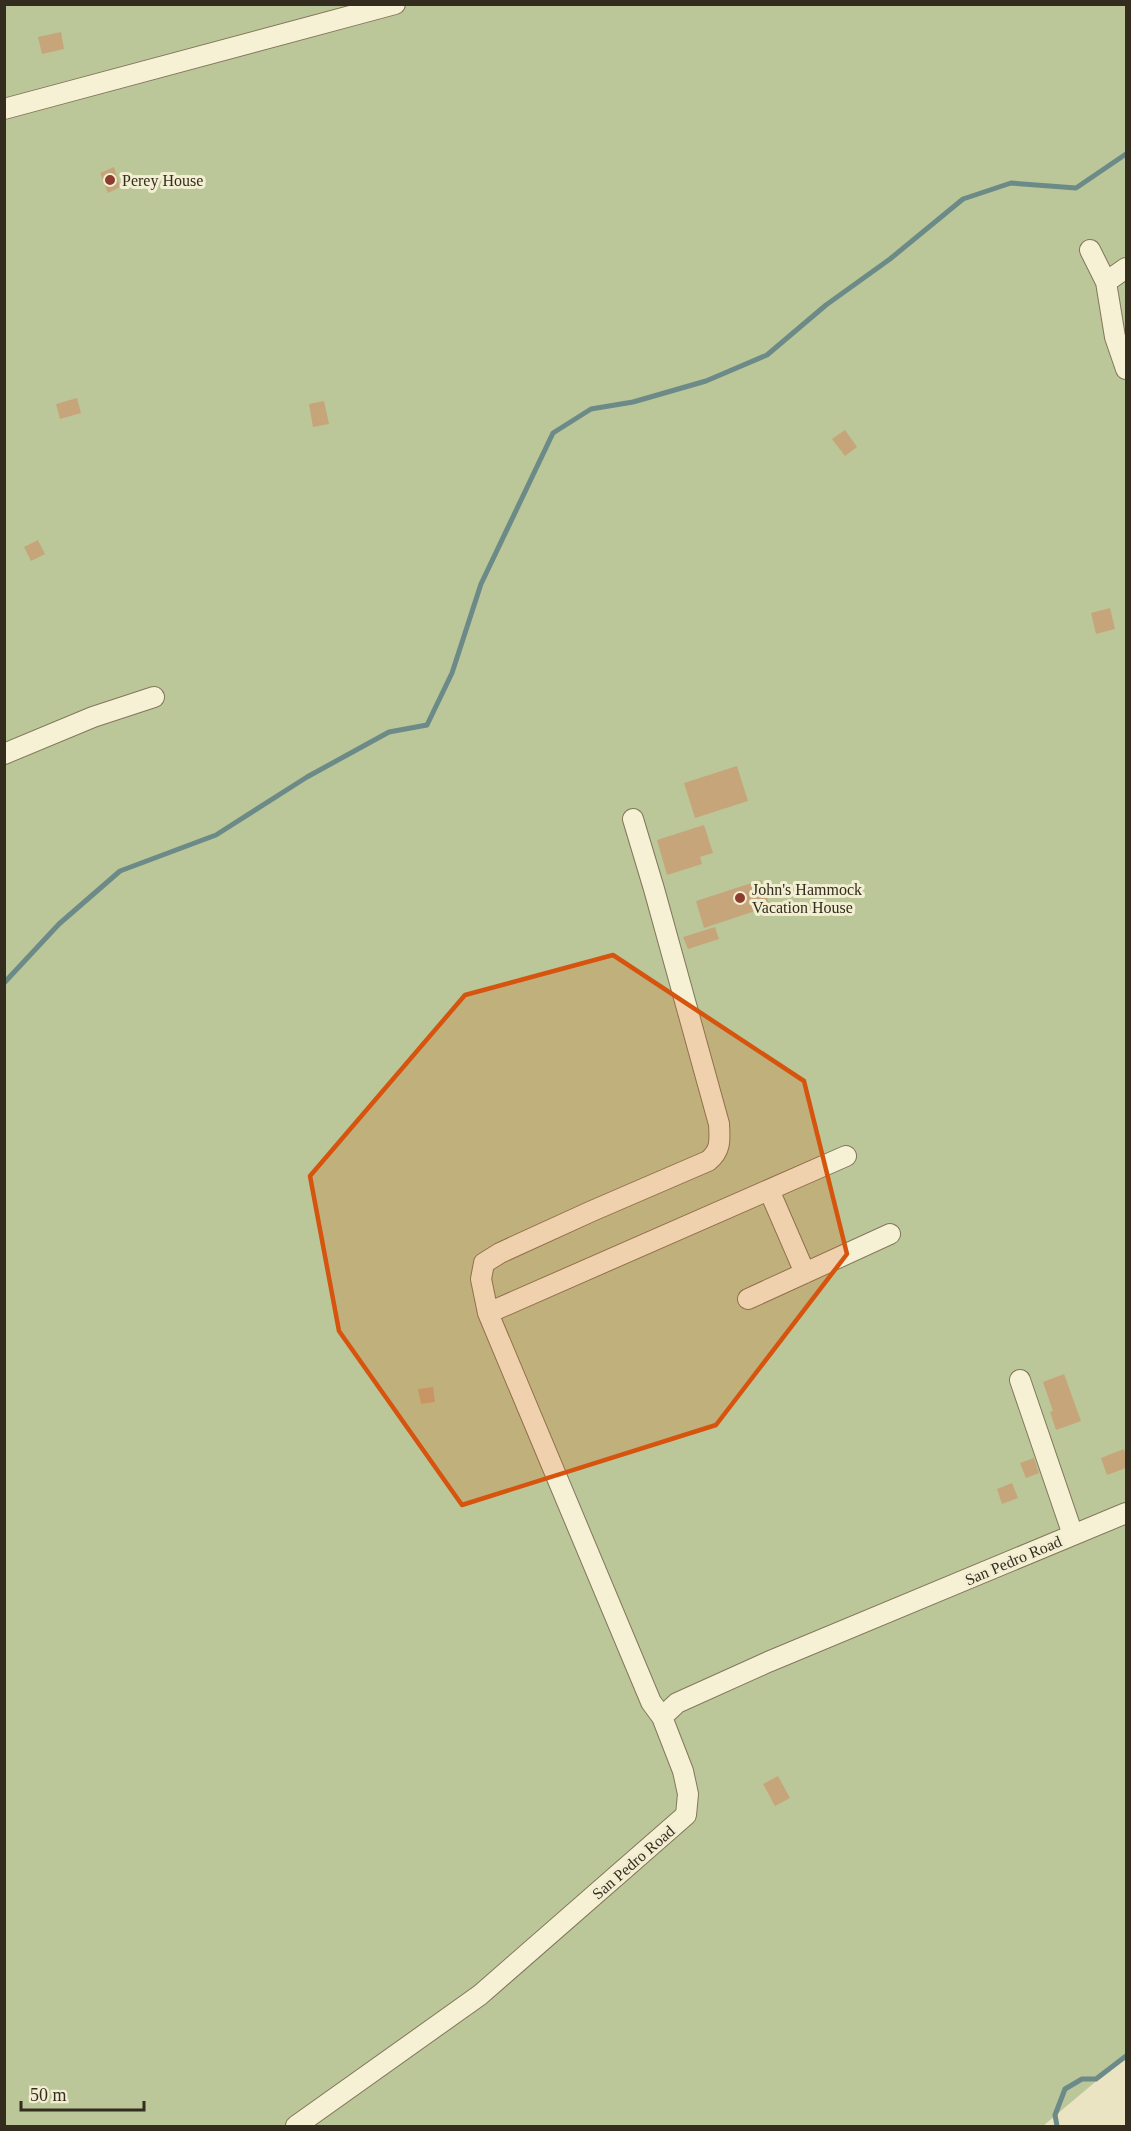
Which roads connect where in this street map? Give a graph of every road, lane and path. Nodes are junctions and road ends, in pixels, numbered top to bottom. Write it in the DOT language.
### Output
graph roads {
  1 [pos="395,4"];
  2 [pos="4,109"];
  3 [pos="1090,250"];
  4 [pos="1126,268"];
  5 [pos="1106,282"];
  6 [pos="1126,378"];
  7 [pos="154,697"];
  8 [pos="4,754"];
  9 [pos="633,819"];
  10 [pos="846,1156"];
  11 [pos="769,1190"];
  12 [pos="890,1234"];
  13 [pos="805,1273"];
  14 [pos="748,1299"];
  15 [pos="488,1313"];
  16 [pos="1020,1380"];
  17 [pos="1126,1513"];
  18 [pos="1073,1535"];
  19 [pos="662,1716"];
  20 [pos="296,2127"];
  1 -- 2 [label="street"];
  3 -- 5 [label="street"];
  4 -- 5 [label="street"];
  5 -- 6 [label="street"];
  7 -- 8 [label="street"];
  9 -- 15 [label="street"];
  10 -- 11 [label="street"];
  11 -- 13 [label="street"];
  11 -- 15 [label="street"];
  12 -- 13 [label="street"];
  13 -- 14 [label="street"];
  15 -- 19 [label="street"];
  16 -- 18 [label="street"];
  17 -- 18 [label="street, San Pedro Road"];
  18 -- 19 [label="street, San Pedro Road"];
  19 -- 20 [label="street, San Pedro Road"];
}
